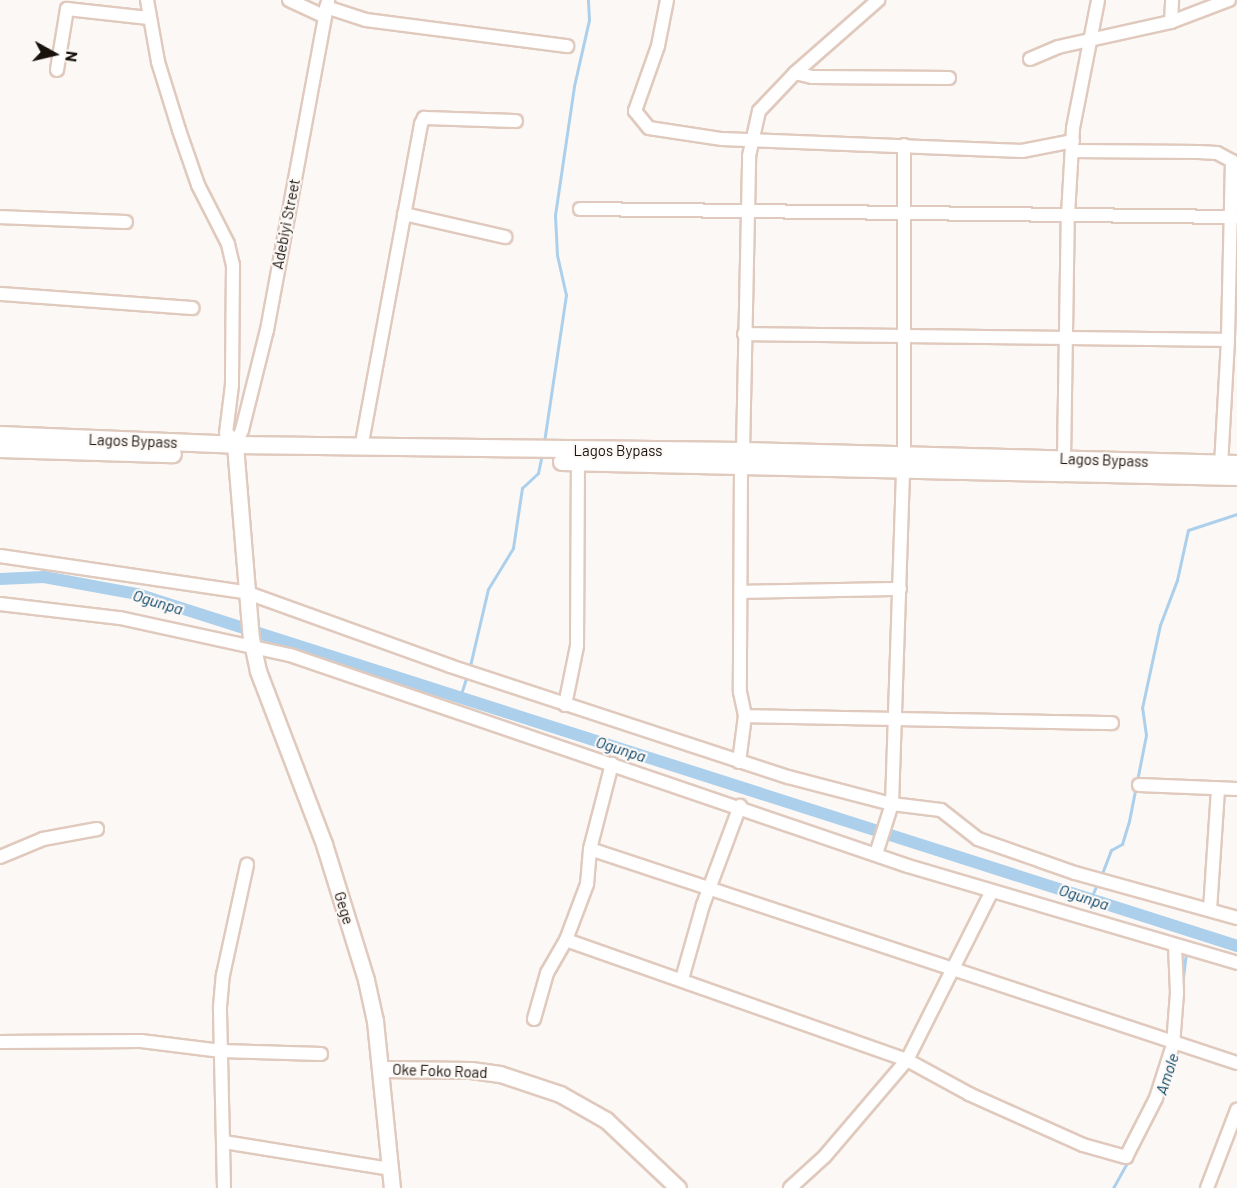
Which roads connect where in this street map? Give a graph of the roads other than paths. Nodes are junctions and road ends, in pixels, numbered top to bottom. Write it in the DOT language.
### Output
graph roads {
  1 [pos="147,0"];
  2 [pos="289,0"];
  3 [pos="666,0"];
  4 [pos="878,0"];
  5 [pos="1098,0"];
  6 [pos="1172,0"];
  7 [pos="1229,0"];
  8 [pos="325,8"];
  9 [pos="149,18"];
  10 [pos="1171,21"];
  11 [pos="1094,37"];
  12 [pos="567,46"];
  13 [pos="1030,59"];
  14 [pos="57,70"];
  15 [pos="795,73"];
  16 [pos="949,78"];
  17 [pos="516,122"];
  18 [pos="751,137"];
  19 [pos="904,145"];
  20 [pos="1072,146"];
  21 [pos="580,209"];
  22 [pos="747,212"];
  23 [pos="404,214"];
  24 [pos="904,214"];
  25 [pos="1068,215"];
  26 [pos="0,217"];
  27 [pos="1233,217"];
  28 [pos="126,222"];
  29 [pos="505,237"];
  30 [pos="0,294"];
  31 [pos="192,308"];
  32 [pos="744,334"];
  33 [pos="1231,336"];
  34 [pos="905,339"];
  35 [pos="1066,340"];
  36 [pos="0,435"];
  37 [pos="235,447"];
  38 [pos="361,448"];
  39 [pos="0,449"];
  40 [pos="742,458"];
  41 [pos="1064,459"];
  42 [pos="578,462"];
  43 [pos="904,462"];
  44 [pos="1229,464"];
  45 [pos="1237,477"];
  46 [pos="0,556"];
  47 [pos="900,589"];
  48 [pos="741,592"];
  49 [pos="246,597"];
  50 [pos="0,604"];
  51 [pos="251,641"];
  52 [pos="565,705"];
  53 [pos="745,716"];
  54 [pos="897,717"];
  55 [pos="1112,723"];
  56 [pos="739,762"];
  57 [pos="612,764"];
  58 [pos="1139,785"];
  59 [pos="1218,788"];
  60 [pos="1237,789"];
  61 [pos="740,806"];
  62 [pos="891,807"];
  63 [pos="97,828"];
  64 [pos="590,849"];
  65 [pos="877,851"];
  66 [pos="1,854"];
  67 [pos="247,865"];
  68 [pos="711,891"];
  69 [pos="992,891"];
  70 [pos="1210,910"];
  71 [pos="1237,918"];
  72 [pos="566,940"];
  73 [pos="1175,946"];
  74 [pos="1237,963"];
  75 [pos="955,968"];
  76 [pos="682,979"];
  77 [pos="534,1019"];
  78 [pos="0,1042"];
  79 [pos="1173,1045"];
  80 [pos="220,1051"];
  81 [pos="321,1054"];
  82 [pos="907,1060"];
  83 [pos="1237,1063"];
  84 [pos="381,1069"];
  85 [pos="1237,1110"];
  86 [pos="224,1142"];
  87 [pos="390,1169"];
  88 [pos="224,1188"];
  89 [pos="392,1188"];
  90 [pos="678,1188"];
  91 [pos="790,1188"];
  92 [pos="1207,1188"];
  1 -- 9 [label="street"];
  2 -- 8 [label="street"];
  3 -- 18 [label="street"];
  4 -- 15 [label="street"];
  5 -- 11 [label="street"];
  6 -- 10 [label="street"];
  7 -- 10 [label="street"];
  8 -- 12 [label="street"];
  8 -- 37 [label="street, Adebiyi Street"];
  9 -- 14 [label="street"];
  9 -- 37 [label="street"];
  10 -- 11 [label="street"];
  11 -- 13 [label="street"];
  11 -- 20 [label="street"];
  15 -- 16 [label="street"];
  15 -- 18 [label="street"];
  17 -- 23 [label="street"];
  18 -- 19 [label="street"];
  18 -- 22 [label="street"];
  19 -- 20 [label="street"];
  19 -- 24 [label="street"];
  20 -- 25 [label="street"];
  20 -- 27 [label="street"];
  21 -- 22 [label="street"];
  22 -- 24 [label="street"];
  22 -- 32 [label="street"];
  23 -- 29 [label="street"];
  23 -- 38 [label="street"];
  24 -- 25 [label="street"];
  24 -- 34 [label="street"];
  25 -- 27 [label="street"];
  25 -- 35 [label="street"];
  26 -- 28 [label="street"];
  27 -- 33 [label="street"];
  30 -- 31 [label="street"];
  32 -- 34 [label="street"];
  32 -- 40 [label="street"];
  33 -- 35 [label="street"];
  33 -- 44 [label="street"];
  34 -- 35 [label="street"];
  34 -- 43 [label="street"];
  35 -- 41 [label="street"];
  36 -- 37 [label="main road, Lagos Bypass"];
  37 -- 38 [label="main road, Lagos Bypass"];
  37 -- 39 [label="main road, Lagos Bypass"];
  37 -- 42 [label="main road, Lagos Bypass"];
  37 -- 49 [label="street, Gege"];
  38 -- 40 [label="main road, Lagos Bypass"];
  40 -- 42 [label="main road, Lagos Bypass"];
  40 -- 43 [label="main road, Lagos Bypass"];
  40 -- 48 [label="street"];
  41 -- 43 [label="main road, Lagos Bypass"];
  41 -- 44 [label="main road, Lagos Bypass"];
  42 -- 52 [label="street"];
  43 -- 45 [label="main road, Lagos Bypass"];
  43 -- 47 [label="street"];
  46 -- 49 [label="street"];
  47 -- 48 [label="street"];
  47 -- 54 [label="street"];
  48 -- 53 [label="street"];
  49 -- 51 [label="street, Gege"];
  49 -- 52 [label="street"];
  50 -- 51 [label="street"];
  51 -- 57 [label="street"];
  51 -- 84 [label="street, Gege"];
  52 -- 56 [label="street"];
  53 -- 54 [label="street"];
  53 -- 56 [label="street"];
  54 -- 55 [label="street"];
  54 -- 62 [label="street"];
  56 -- 62 [label="street"];
  57 -- 61 [label="street"];
  57 -- 64 [label="street"];
  58 -- 59 [label="street"];
  59 -- 60 [label="street"];
  59 -- 70 [label="street"];
  61 -- 65 [label="street"];
  61 -- 68 [label="street"];
  62 -- 65 [label="street"];
  62 -- 70 [label="street"];
  63 -- 66 [label="street"];
  64 -- 68 [label="street"];
  64 -- 72 [label="street"];
  65 -- 69 [label="street"];
  67 -- 80 [label="street"];
  68 -- 75 [label="street"];
  68 -- 76 [label="street"];
  69 -- 73 [label="street"];
  69 -- 75 [label="street"];
  70 -- 71 [label="street"];
  72 -- 76 [label="street"];
  72 -- 77 [label="street"];
  73 -- 74 [label="street"];
  73 -- 79 [label="street"];
  75 -- 79 [label="street"];
  75 -- 82 [label="street"];
  76 -- 82 [label="street"];
  78 -- 80 [label="street"];
  79 -- 82 [label="street"];
  79 -- 83 [label="street"];
  80 -- 81 [label="street"];
  80 -- 86 [label="street"];
  82 -- 91 [label="street"];
  84 -- 87 [label="street, Gege"];
  84 -- 90 [label="street, Oke Foko Road"];
  85 -- 92 [label="street"];
  86 -- 87 [label="street"];
  86 -- 88 [label="street"];
  87 -- 89 [label="street, Gege"];
}
